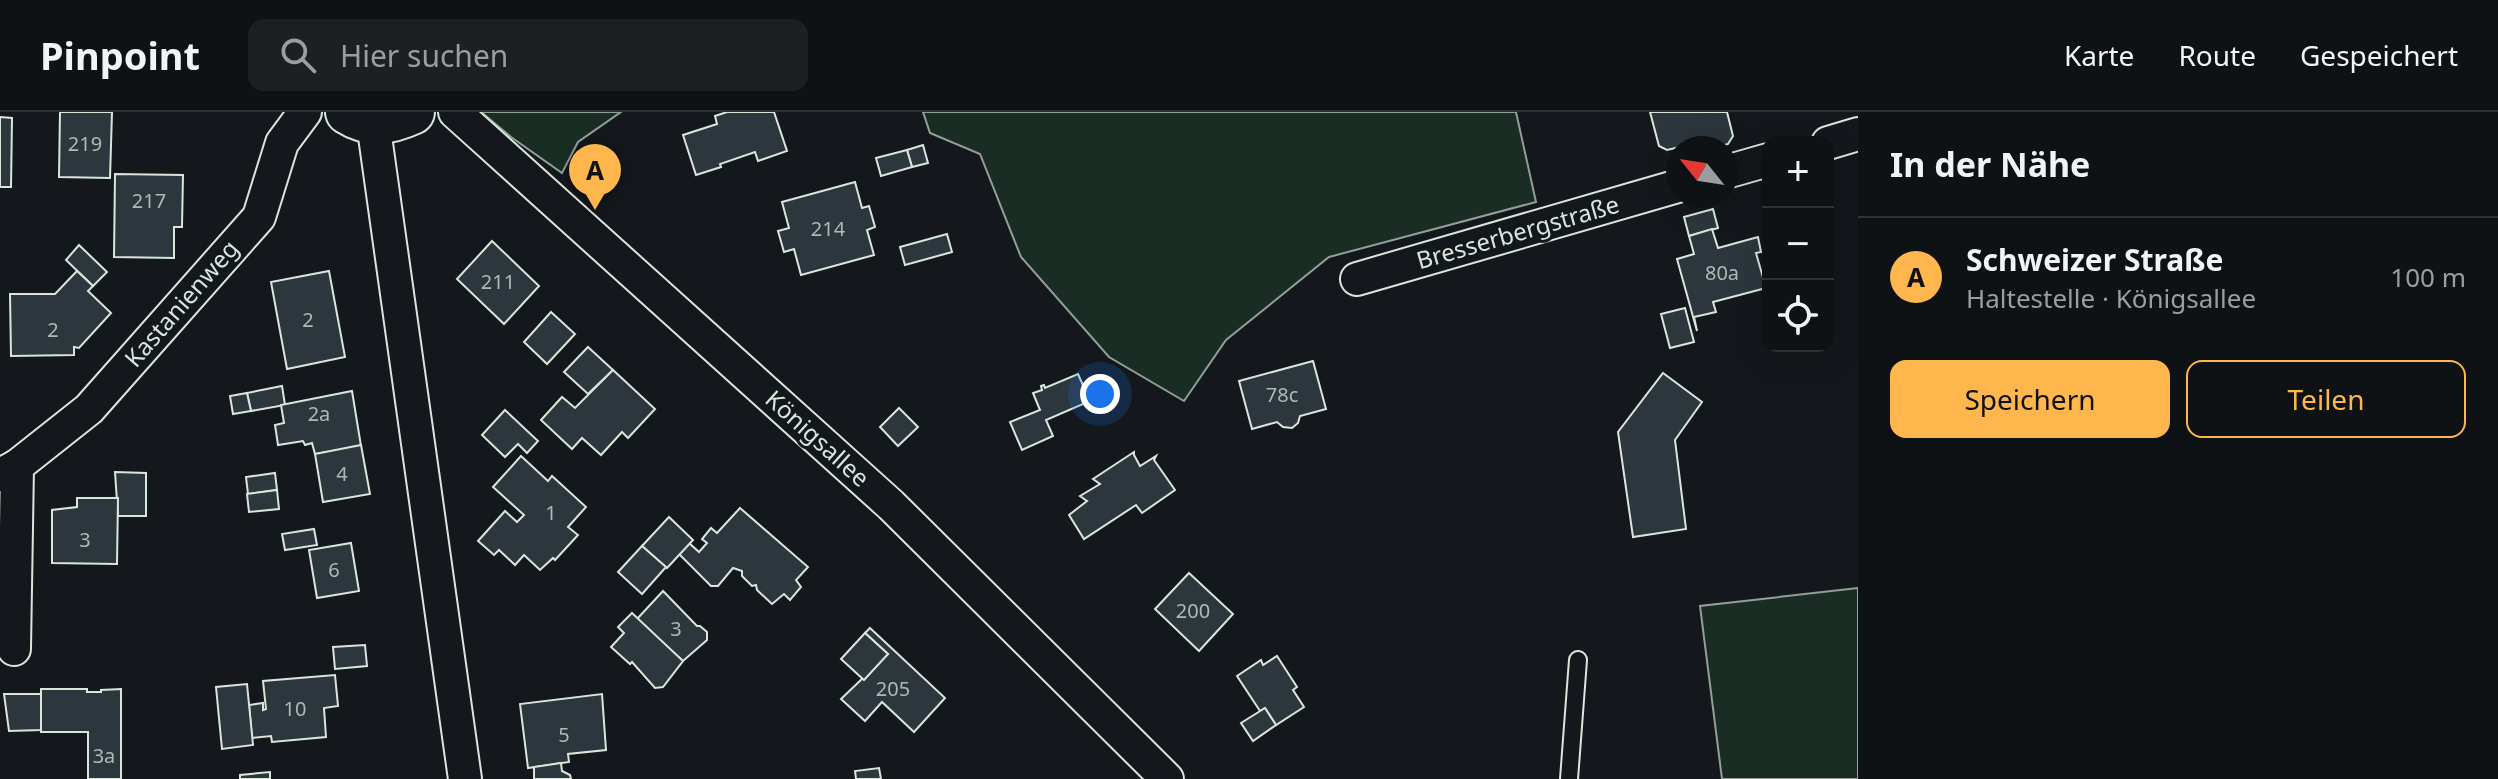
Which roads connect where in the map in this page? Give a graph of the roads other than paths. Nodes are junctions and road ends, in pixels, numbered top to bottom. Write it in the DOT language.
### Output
graph roads {
  1 [pos="305,112"];
  2 [pos="455,112"];
  3 [pos="378,115"];
  4 [pos="1858,134"];
  5 [pos="1834,141"];
  6 [pos="1762,162"];
  7 [pos="1738,169"];
  8 [pos="1666,189"];
  9 [pos="1357,279"];
  10 [pos="9,470"];
  11 [pos="14,649"];
  12 [pos="1578,660"];
  13 [pos="465,779"];
  14 [pos="1167,779"];
  15 [pos="1569,779"];
  1 -- 10 [label="street, Kastanienweg"];
  2 -- 14 [label="street, Königsallee"];
  3 -- 13 [label="street"];
  4 -- 5 [label="street"];
  6 -- 7 [label="street"];
  8 -- 9 [label="street, Bresserbergstraße"];
  10 -- 11 [label="street, Kastanienweg"];
  12 -- 15 [label="lane"];
}
